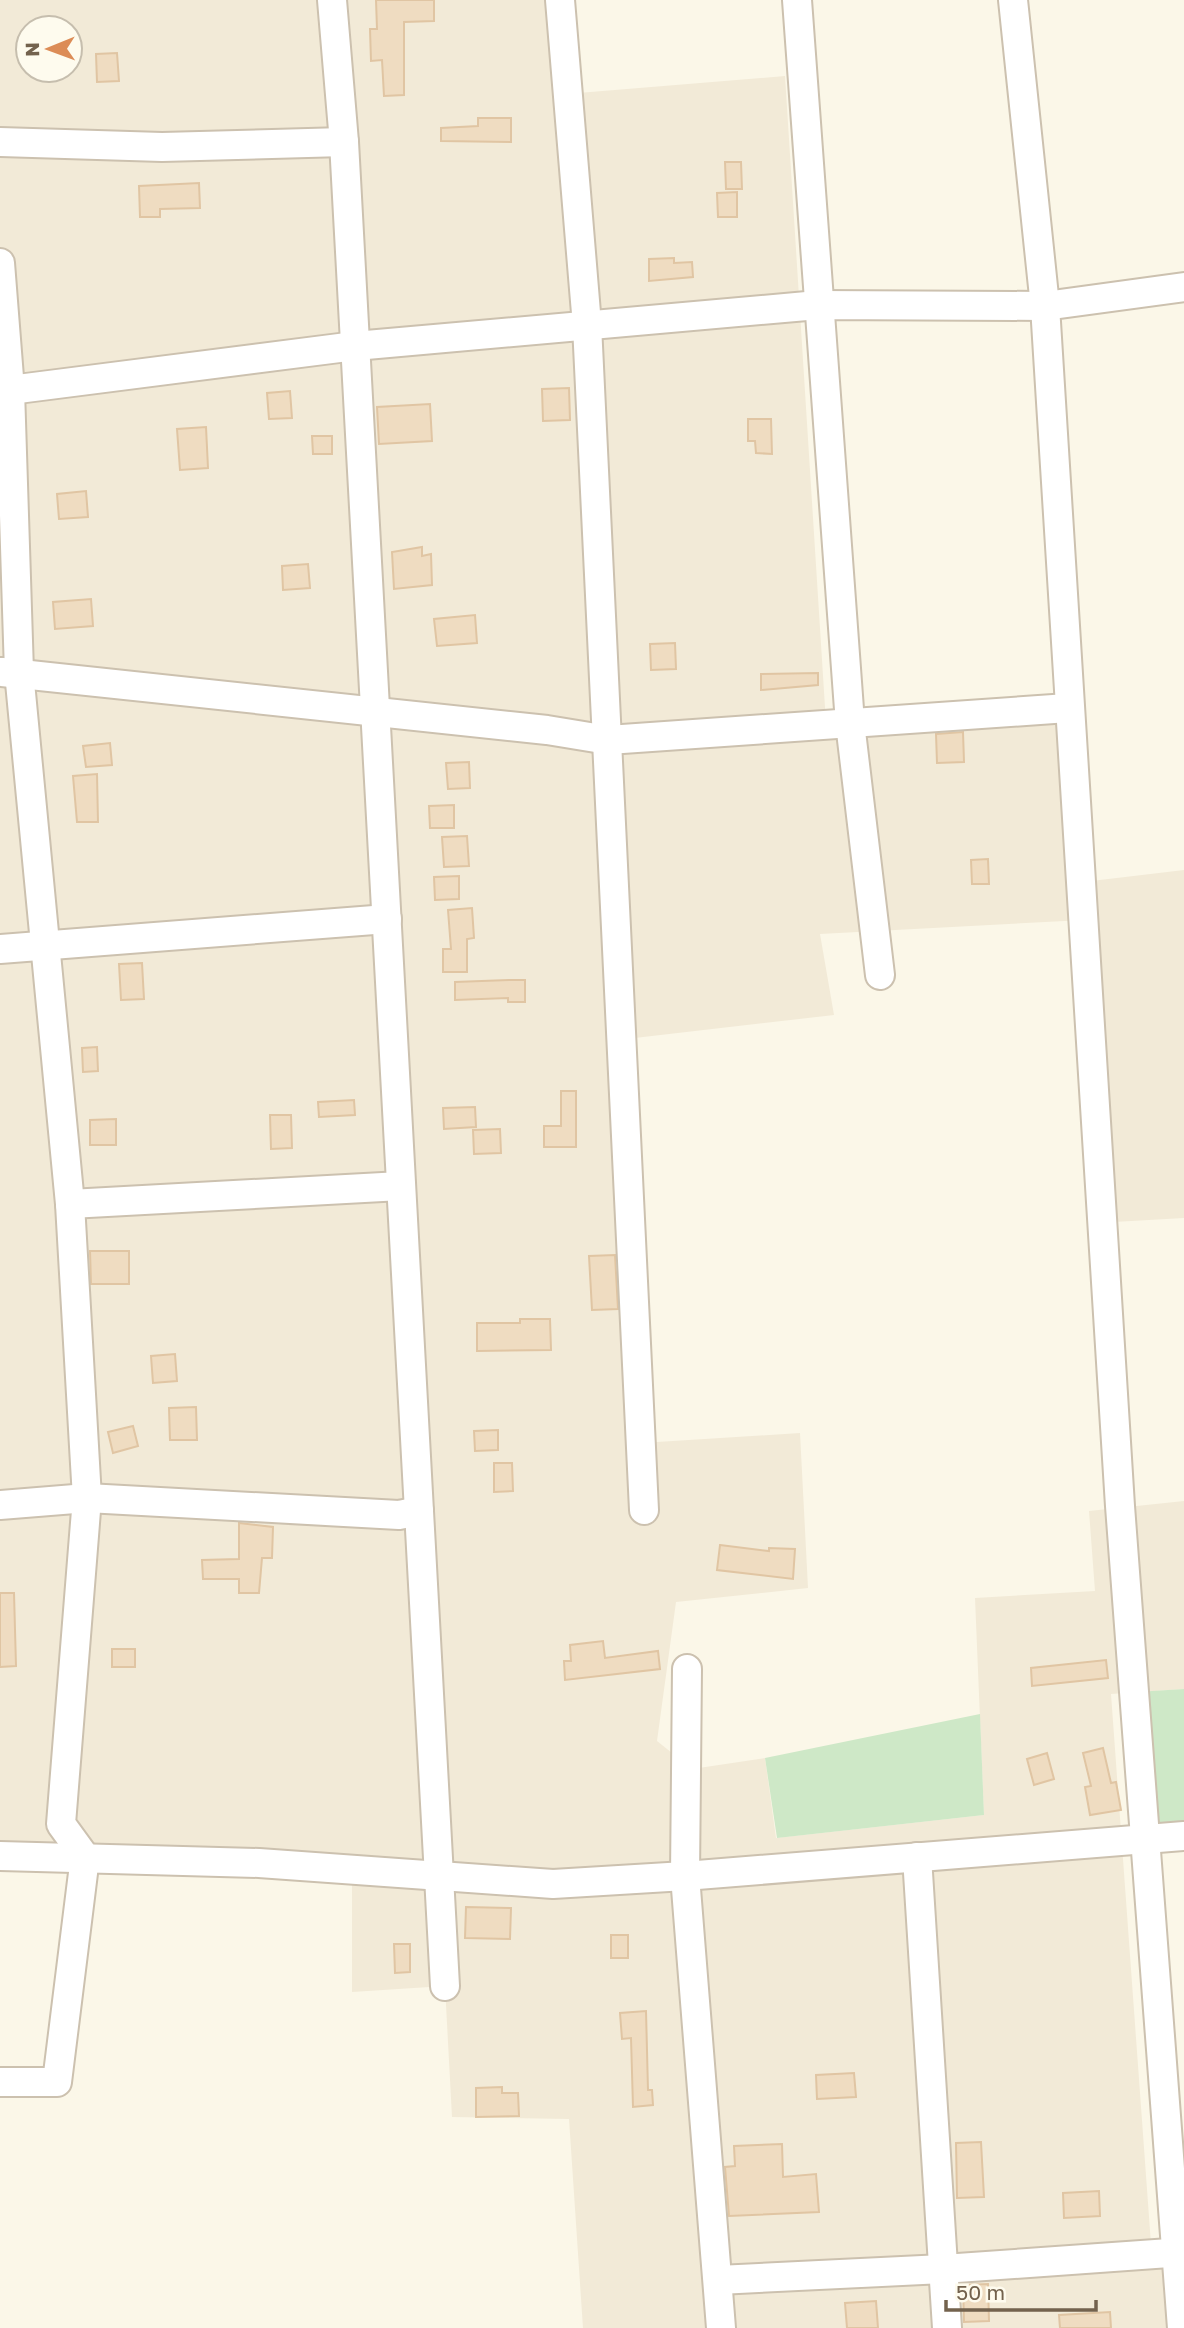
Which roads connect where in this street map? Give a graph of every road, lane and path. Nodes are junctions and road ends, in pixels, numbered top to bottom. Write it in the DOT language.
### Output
graph roads {
  1 [pos="332,0"];
  2 [pos="560,0"];
  3 [pos="797,0"];
  4 [pos="1013,0"];
  5 [pos="0,142"];
  6 [pos="344,142"];
  7 [pos="0,263"];
  8 [pos="1184,286"];
  9 [pos="818,305"];
  10 [pos="1045,306"];
  11 [pos="587,326"];
  12 [pos="355,346"];
  13 [pos="10,390"];
  14 [pos="10,672"];
  15 [pos="1068,708"];
  16 [pos="375,712"];
  17 [pos="850,723"];
  18 [pos="608,740"];
  19 [pos="387,919"];
  20 [pos="45,945"];
  21 [pos="0,949"];
  22 [pos="880,975"];
  23 [pos="401,1186"];
  24 [pos="70,1204"];
  25 [pos="87,1498"];
  26 [pos="0,1505"];
  27 [pos="644,1510"];
  28 [pos="419,1511"];
  29 [pos="687,1669"];
  30 [pos="1184,1836"];
  31 [pos="1146,1838"];
  32 [pos="0,1856"];
  33 [pos="85,1857"];
  34 [pos="917,1857"];
  35 [pos="439,1876"];
  36 [pos="685,1876"];
  37 [pos="445,1986"];
  38 [pos="0,2082"];
  39 [pos="1180,2252"];
  40 [pos="943,2269"];
  41 [pos="718,2280"];
  42 [pos="721,2328"];
  43 [pos="947,2328"];
  44 [pos="1182,2328"];
  1 -- 6 [label="street"];
  2 -- 11 [label="street"];
  3 -- 9 [label="street"];
  4 -- 10 [label="street"];
  5 -- 6 [label="street"];
  6 -- 12 [label="street"];
  7 -- 13 [label="street"];
  8 -- 10 [label="street"];
  9 -- 10 [label="street"];
  9 -- 11 [label="street"];
  9 -- 17 [label="street"];
  10 -- 15 [label="street"];
  11 -- 12 [label="street"];
  11 -- 18 [label="street"];
  12 -- 13 [label="street"];
  12 -- 16 [label="street"];
  13 -- 14 [label="street"];
  14 -- 16 [label="street"];
  14 -- 20 [label="street"];
  15 -- 17 [label="street"];
  15 -- 31 [label="street"];
  16 -- 18 [label="street"];
  16 -- 19 [label="street"];
  17 -- 18 [label="street"];
  17 -- 22 [label="street"];
  18 -- 27 [label="street"];
  19 -- 20 [label="street"];
  19 -- 23 [label="street"];
  20 -- 21 [label="street"];
  20 -- 24 [label="street"];
  23 -- 24 [label="street"];
  23 -- 28 [label="street"];
  24 -- 25 [label="street"];
  25 -- 26 [label="street"];
  25 -- 28 [label="street"];
  25 -- 33 [label="street"];
  28 -- 35 [label="street"];
  29 -- 36 [label="street"];
  30 -- 31 [label="street"];
  31 -- 34 [label="street"];
  31 -- 39 [label="street"];
  32 -- 33 [label="street"];
  33 -- 35 [label="street"];
  33 -- 38 [label="street"];
  34 -- 36 [label="street"];
  34 -- 40 [label="street"];
  35 -- 36 [label="street"];
  35 -- 37 [label="street"];
  36 -- 41 [label="street"];
  39 -- 40 [label="street"];
  39 -- 44 [label="street"];
  40 -- 41 [label="street"];
  40 -- 43 [label="street"];
  41 -- 42 [label="street"];
}
